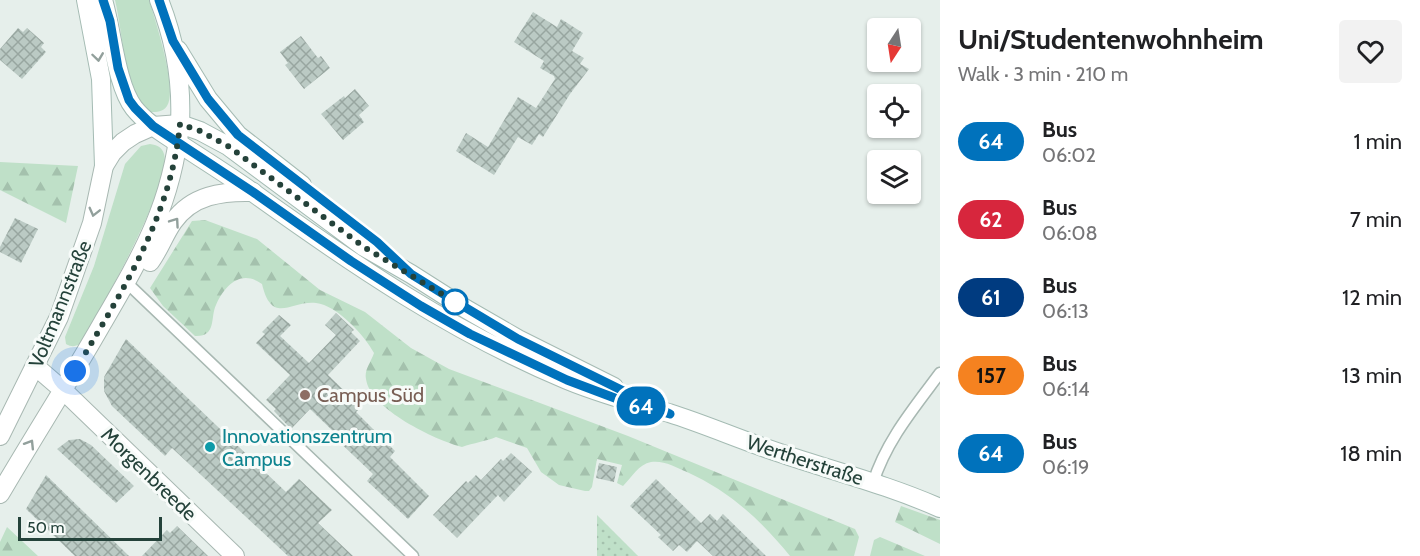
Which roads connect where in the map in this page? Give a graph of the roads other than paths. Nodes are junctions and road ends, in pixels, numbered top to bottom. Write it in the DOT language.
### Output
graph roads {
  1 [pos="86,0"];
  2 [pos="103,0"];
  3 [pos="159,0"];
  4 [pos="173,41"];
  5 [pos="180,124"];
  6 [pos="153,126"];
  7 [pos="178,143"];
  8 [pos="104,166"];
  9 [pos="253,192"];
  10 [pos="411,274"];
  11 [pos="126,282"];
  12 [pos="35,366"];
  13 [pos="940,373"];
  14 [pos="64,391"];
  15 [pos="670,414"];
  16 [pos="0,436"];
  17 [pos="873,483"];
  18 [pos="0,494"];
  19 [pos="940,508"];
  20 [pos="235,556"];
  21 [pos="413,556"];
  1 -- 8 [label="main road, one-way"];
  2 -- 6 [label="main road, Wertherstraße"];
  3 -- 4 [label="main road, Wertherstraße"];
  4 -- 5 [label="main road, Wertherstraße"];
  4 -- 10 [label="main road, Wertherstraße"];
  5 -- 6 [label="main road"];
  5 -- 7 [label="main road, Wertherstraße"];
  5 -- 10 [label="main road, Wertherstraße"];
  6 -- 7 [label="main road, Wertherstraße"];
  6 -- 8 [label="main road"];
  7 -- 9 [label="main road, Wertherstraße"];
  7 -- 11 [label="main road, Voltmannstraße"];
  8 -- 12 [label="main road, Voltmannstraße, one-way"];
  11 -- 9 [label="main road, one-way"];
  9 -- 15 [label="main road, Wertherstraße"];
  10 -- 15 [label="main road, Wertherstraße"];
  11 -- 14 [label="main road, Voltmannstraße"];
  11 -- 21 [label="lane"];
  12 -- 14 [label="main road, Morgenbreede"];
  12 -- 16 [label="main road, Voltmannstraße"];
  13 -- 17 [label="lane"];
  18 -- 14 [label="main road, Voltmannstraße, one-way"];
  14 -- 20 [label="main road, Morgenbreede"];
  15 -- 17 [label="main road, Wertherstraße"];
  17 -- 19 [label="main road, Wertherstraße"];
}
